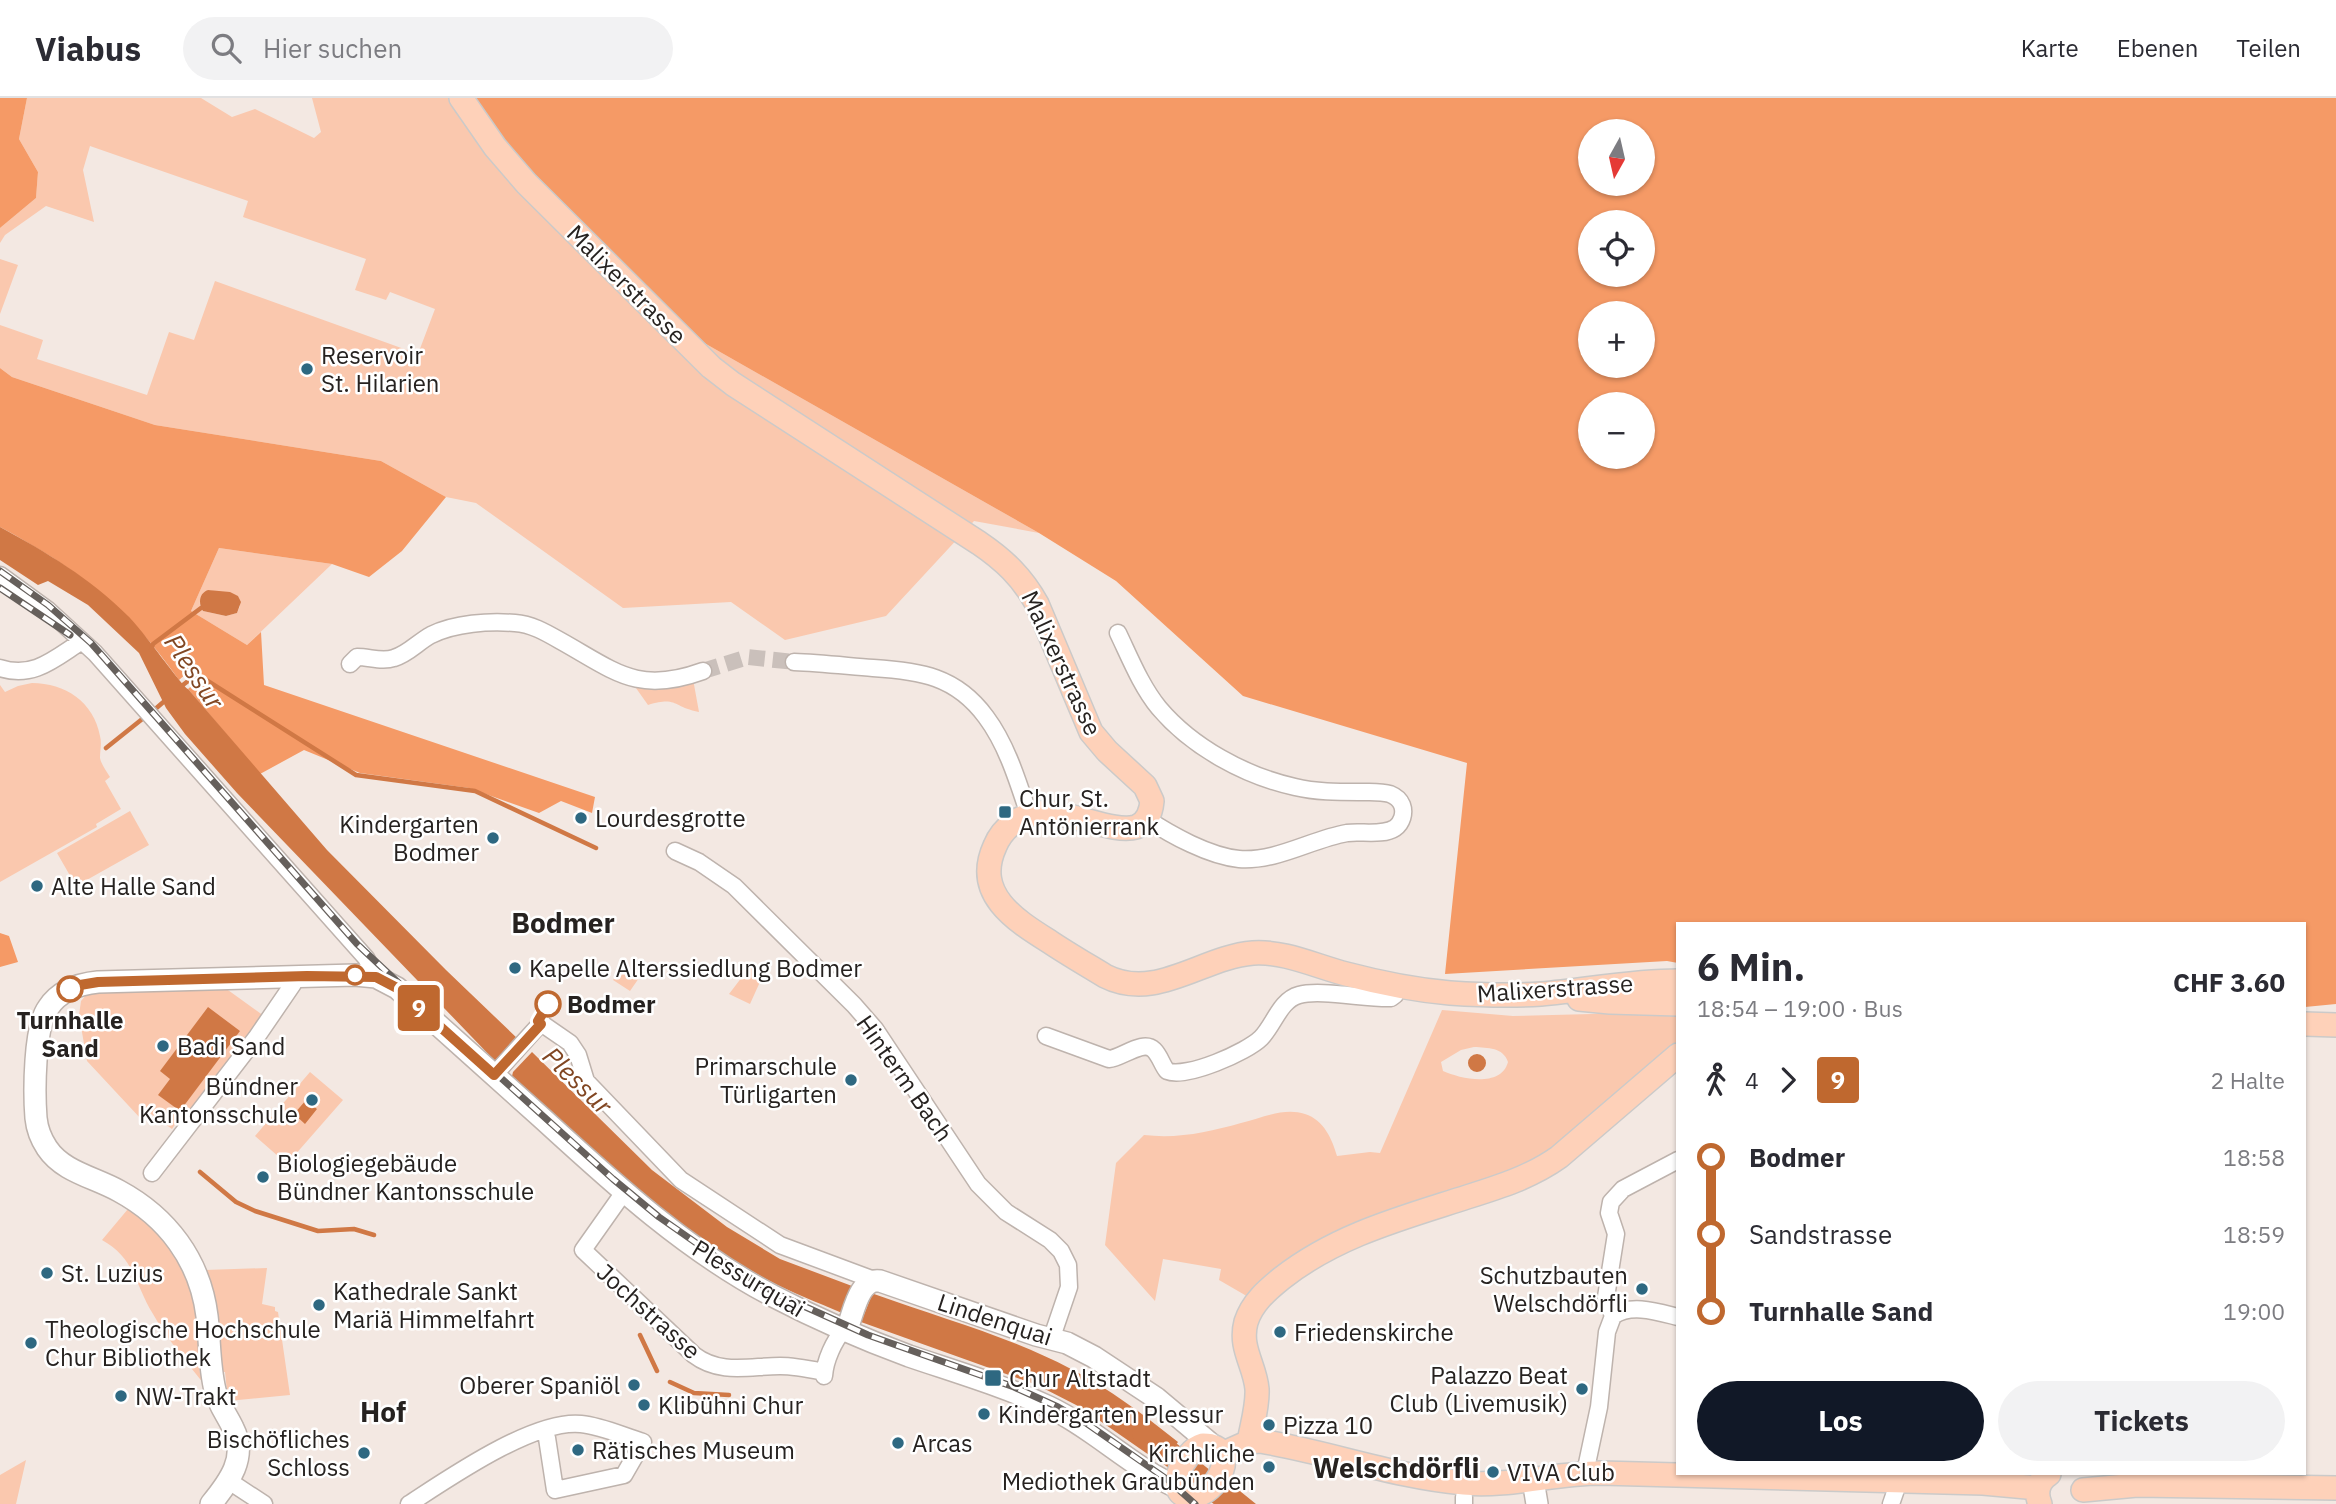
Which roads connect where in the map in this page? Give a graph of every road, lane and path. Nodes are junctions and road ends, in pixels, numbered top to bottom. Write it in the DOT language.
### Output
graph roads {
  1 [pos="461,98"];
  2 [pos="0,575"];
  3 [pos="1118,633"];
  4 [pos="82,641"];
  5 [pos="793,662"];
  6 [pos="351,664"];
  7 [pos="0,668"];
  8 [pos="703,671"];
  9 [pos="1028,815"];
  10 [pos="1147,819"];
  11 [pos="675,851"];
  12 [pos="294,976"];
  13 [pos="376,977"];
  14 [pos="1676,981"];
  15 [pos="1398,986"];
  16 [pos="1541,994"];
  17 [pos="1676,1004"];
  18 [pos="2306,1024"];
  19 [pos="2336,1025"];
  20 [pos="1046,1036"];
  21 [pos="1676,1057"];
  22 [pos="498,1071"];
  23 [pos="1676,1161"];
  24 [pos="152,1173"];
  25 [pos="624,1192"];
  26 [pos="868,1285"];
  27 [pos="1613,1316"];
  28 [pos="1676,1317"];
  29 [pos="848,1324"];
  30 [pos="1052,1337"];
  31 [pos="595,1426"];
  32 [pos="547,1438"];
  33 [pos="1249,1442"];
  34 [pos="1211,1456"];
  35 [pos="1585,1473"];
  36 [pos="1676,1474"];
  37 [pos="1714,1475"];
  38 [pos="1907,1478"];
  39 [pos="1533,1480"];
  40 [pos="2272,1480"];
  41 [pos="464,1481"];
  42 [pos="2042,1488"];
  43 [pos="2336,1488"];
  44 [pos="2078,1489"];
  45 [pos="238,1491"];
  46 [pos="1194,1493"];
  47 [pos="211,1504"];
  48 [pos="264,1504"];
  49 [pos="409,1504"];
  50 [pos="1537,1504"];
  51 [pos="1891,1504"];
  1 -- 10 [label="main road, Malixerstrasse"];
  2 -- 4 [label="street"];
  3 -- 10 [label="street"];
  4 -- 7 [label="street"];
  4 -- 13 [label="street"];
  5 -- 9 [label="street"];
  6 -- 8 [label="street"];
  9 -- 10 [label="main road"];
  9 -- 15 [label="main road, Malixerstrasse"];
  11 -- 30 [label="street, Hinterm Bach"];
  12 -- 13 [label="main road"];
  12 -- 24 [label="street"];
  12 -- 45 [label="main road"];
  13 -- 22 [label="main road, Plessurquai"];
  14 -- 16 [label="main road, Malixerstrasse"];
  15 -- 16 [label="main road, Malixerstrasse"];
  15 -- 20 [label="street"];
  16 -- 17 [label="main road"];
  18 -- 19 [label="main road"];
  21 -- 33 [label="main road"];
  22 -- 25 [label="main road, Plessurquai"];
  22 -- 26 [label="street"];
  23 -- 27 [label="street"];
  25 -- 29 [label="main road, Plessurquai"];
  25 -- 29 [label="street, Jochstrasse"];
  26 -- 29 [label="main road"];
  26 -- 30 [label="main road, Lindenquai"];
  27 -- 28 [label="street"];
  27 -- 35 [label="street"];
  29 -- 46 [label="main road, Plessurquai"];
  30 -- 34 [label="main road, Lindenquai"];
  31 -- 32 [label="street"];
  31 -- 32 [label="street"];
  31 -- 49 [label="street"];
  32 -- 41 [label="street"];
  33 -- 34 [label="main road"];
  33 -- 39 [label="main road"];
  34 -- 46 [label="main road"];
  34 -- 46 [label="main road"];
  35 -- 36 [label="main road"];
  35 -- 39 [label="main road"];
  37 -- 38 [label="main road"];
  38 -- 42 [label="main road"];
  38 -- 51 [label="street"];
  39 -- 50 [label="main road"];
  40 -- 43 [label="main road"];
  40 -- 44 [label="main road"];
  45 -- 47 [label="main road"];
  45 -- 48 [label="street"];
}
